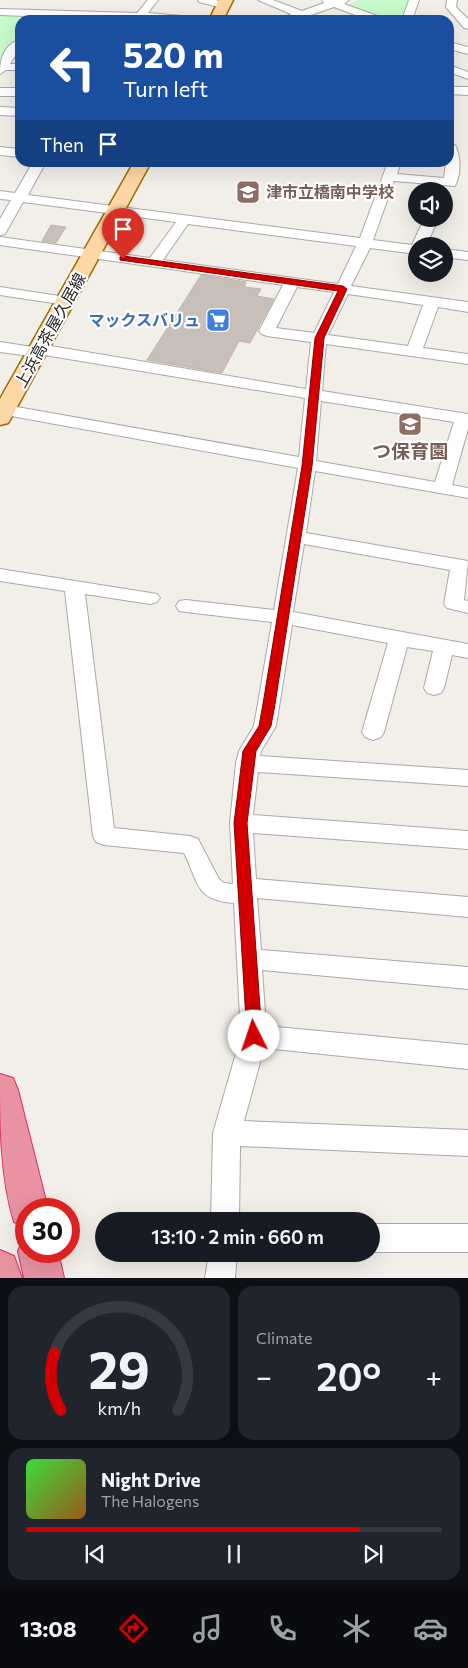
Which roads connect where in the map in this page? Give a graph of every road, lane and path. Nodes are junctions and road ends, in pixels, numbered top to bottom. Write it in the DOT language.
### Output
graph roads {
  1 [pos="100,0"];
  2 [pos="153,0"];
  3 [pos="202,0"];
  4 [pos="263,0"];
  5 [pos="414,0"];
  6 [pos="453,0"];
  7 [pos="331,1"];
  8 [pos="460,1"];
  9 [pos="225,3"];
  10 [pos="0,4"];
  11 [pos="37,6"];
  12 [pos="0,12"];
  13 [pos="91,14"];
  14 [pos="302,14"];
  15 [pos="55,15"];
  16 [pos="80,15"];
  17 [pos="103,15"];
  18 [pos="140,15"];
  19 [pos="219,15"];
  20 [pos="299,15"];
  21 [pos="367,15"];
  22 [pos="409,15"];
  23 [pos="468,26"];
  24 [pos="15,46"];
  25 [pos="454,46"];
  26 [pos="468,51"];
  27 [pos="468,61"];
  28 [pos="15,67"];
  29 [pos="1,68"];
  30 [pos="454,74"];
  31 [pos="468,76"];
  32 [pos="454,78"];
  33 [pos="454,79"];
  34 [pos="454,81"];
  35 [pos="468,82"];
  36 [pos="468,91"];
  37 [pos="0,92"];
  38 [pos="15,92"];
  39 [pos="0,110"];
  40 [pos="15,112"];
  41 [pos="0,151"];
  42 [pos="15,152"];
  43 [pos="37,167"];
  44 [pos="140,167"];
  45 [pos="393,167"];
  46 [pos="453,167"];
  47 [pos="390,177"];
  48 [pos="0,195"];
  49 [pos="20,197"];
  50 [pos="116,210"];
  51 [pos="184,219"];
  52 [pos="0,231"];
  53 [pos="0,241"];
  54 [pos="365,243"];
  55 [pos="408,249"];
  56 [pos="92,254"];
  57 [pos="453,254"];
  58 [pos="468,256"];
  59 [pos="154,264"];
  60 [pos="292,282"];
  61 [pos="343,289"];
  62 [pos="0,292"];
  63 [pos="66,301"];
  64 [pos="432,302"];
  65 [pos="468,307"];
  66 [pos="319,338"];
  67 [pos="0,347"];
  68 [pos="38,351"];
  69 [pos="414,352"];
  70 [pos="468,359"];
  71 [pos="314,394"];
  72 [pos="1,412"];
  73 [pos="466,418"];
  74 [pos="307,466"];
  75 [pos="442,488"];
  76 [pos="468,493"];
  77 [pos="296,537"];
  78 [pos="464,566"];
  79 [pos="0,575"];
  80 [pos="74,586"];
  81 [pos="150,598"];
  82 [pos="186,606"];
  83 [pos="468,607"];
  84 [pos="283,617"];
  85 [pos="400,637"];
  86 [pos="444,646"];
  87 [pos="468,651"];
  88 [pos="434,688"];
  89 [pos="373,732"];
  90 [pos="248,763"];
  91 [pos="468,778"];
  92 [pos="241,823"];
  93 [pos="468,840"];
  94 [pos="245,891"];
  95 [pos="468,907"];
  96 [pos="249,960"];
  97 [pos="468,978"];
  98 [pos="254,1036"];
  99 [pos="468,1057"];
  100 [pos="0,1090"];
  101 [pos="228,1133"];
  102 [pos="468,1143"];
  103 [pos="25,1198"];
  104 [pos="225,1212"];
  105 [pos="380,1238"];
  106 [pos="468,1238"];
  107 [pos="222,1262"];
  108 [pos="41,1263"];
  109 [pos="0,1270"];
  110 [pos="2,1278"];
  111 [pos="44,1278"];
  112 [pos="220,1278"];
  1 -- 13 [label="street"];
  2 -- 18 [label="street"];
  3 -- 9 [label="street"];
  4 -- 14 [label="street"];
  5 -- 22 [label="street"];
  6 -- 8 [label="street"];
  6 -- 23 [label="street"];
  7 -- 14 [label="street"];
  7 -- 21 [label="street"];
  9 -- 19 [label="main road"];
  10 -- 11 [label="street"];
  11 -- 12 [label="street"];
  11 -- 15 [label="street"];
  13 -- 16 [label="street"];
  13 -- 17 [label="street"];
  14 -- 20 [label="street"];
  24 -- 29 [label="street"];
  25 -- 26 [label="street"];
  27 -- 30 [label="street"];
  28 -- 29 [label="street"];
  31 -- 32 [label="street"];
  33 -- 35 [label="street"];
  34 -- 36 [label="street"];
  37 -- 38 [label="street"];
  39 -- 40 [label="street"];
  41 -- 42 [label="street"];
  43 -- 49 [label="street"];
  44 -- 50 [label="main road, 上浜高茶屋久居線"];
  45 -- 47 [label="street"];
  46 -- 47 [label="street"];
  47 -- 54 [label="street"];
  48 -- 49 [label="street"];
  49 -- 50 [label="street"];
  49 -- 52 [label="street"];
  50 -- 51 [label="street"];
  50 -- 56 [label="main road, 上浜高茶屋久居線"];
  51 -- 54 [label="street"];
  51 -- 59 [label="street"];
  53 -- 56 [label="street"];
  54 -- 55 [label="street"];
  54 -- 61 [label="street"];
  56 -- 59 [label="street"];
  56 -- 63 [label="main road, 上浜高茶屋久居線"];
  57 -- 58 [label="street"];
  59 -- 60 [label="street"];
  60 -- 61 [label="street"];
  60 -- 66 [label="street"];
  61 -- 64 [label="street"];
  61 -- 66 [label="street"];
  62 -- 63 [label="street"];
  63 -- 68 [label="main road, 上浜高茶屋久居線"];
  64 -- 65 [label="street"];
  64 -- 69 [label="street"];
  66 -- 69 [label="street"];
  66 -- 71 [label="street"];
  67 -- 68 [label="street"];
  68 -- 71 [label="street"];
  68 -- 72 [label="main road, 上浜高茶屋久居線"];
  69 -- 70 [label="street"];
  71 -- 73 [label="street"];
  71 -- 74 [label="street"];
  72 -- 74 [label="street"];
  73 -- 75 [label="street"];
  74 -- 75 [label="street"];
  74 -- 77 [label="street"];
  75 -- 76 [label="street"];
  77 -- 78 [label="street"];
  77 -- 84 [label="street"];
  78 -- 83 [label="street"];
  79 -- 80 [label="street"];
  80 -- 81 [label="street"];
  80 -- 94 [label="street"];
  82 -- 84 [label="street"];
  84 -- 85 [label="street"];
  84 -- 90 [label="street"];
  85 -- 86 [label="street"];
  85 -- 89 [label="street"];
  86 -- 87 [label="street"];
  86 -- 88 [label="street"];
  90 -- 91 [label="street"];
  90 -- 92 [label="street"];
  92 -- 93 [label="street"];
  92 -- 94 [label="street"];
  94 -- 95 [label="street"];
  94 -- 96 [label="street"];
  96 -- 97 [label="street"];
  96 -- 98 [label="street"];
  98 -- 99 [label="street"];
  98 -- 101 [label="street"];
  100 -- 103 [label="highway"];
  101 -- 102 [label="street"];
  101 -- 104 [label="street"];
  105 -- 106 [label="street"];
  107 -- 112 [label="street"];
  108 -- 111 [label="highway"];
  109 -- 110 [label="highway"];
}
